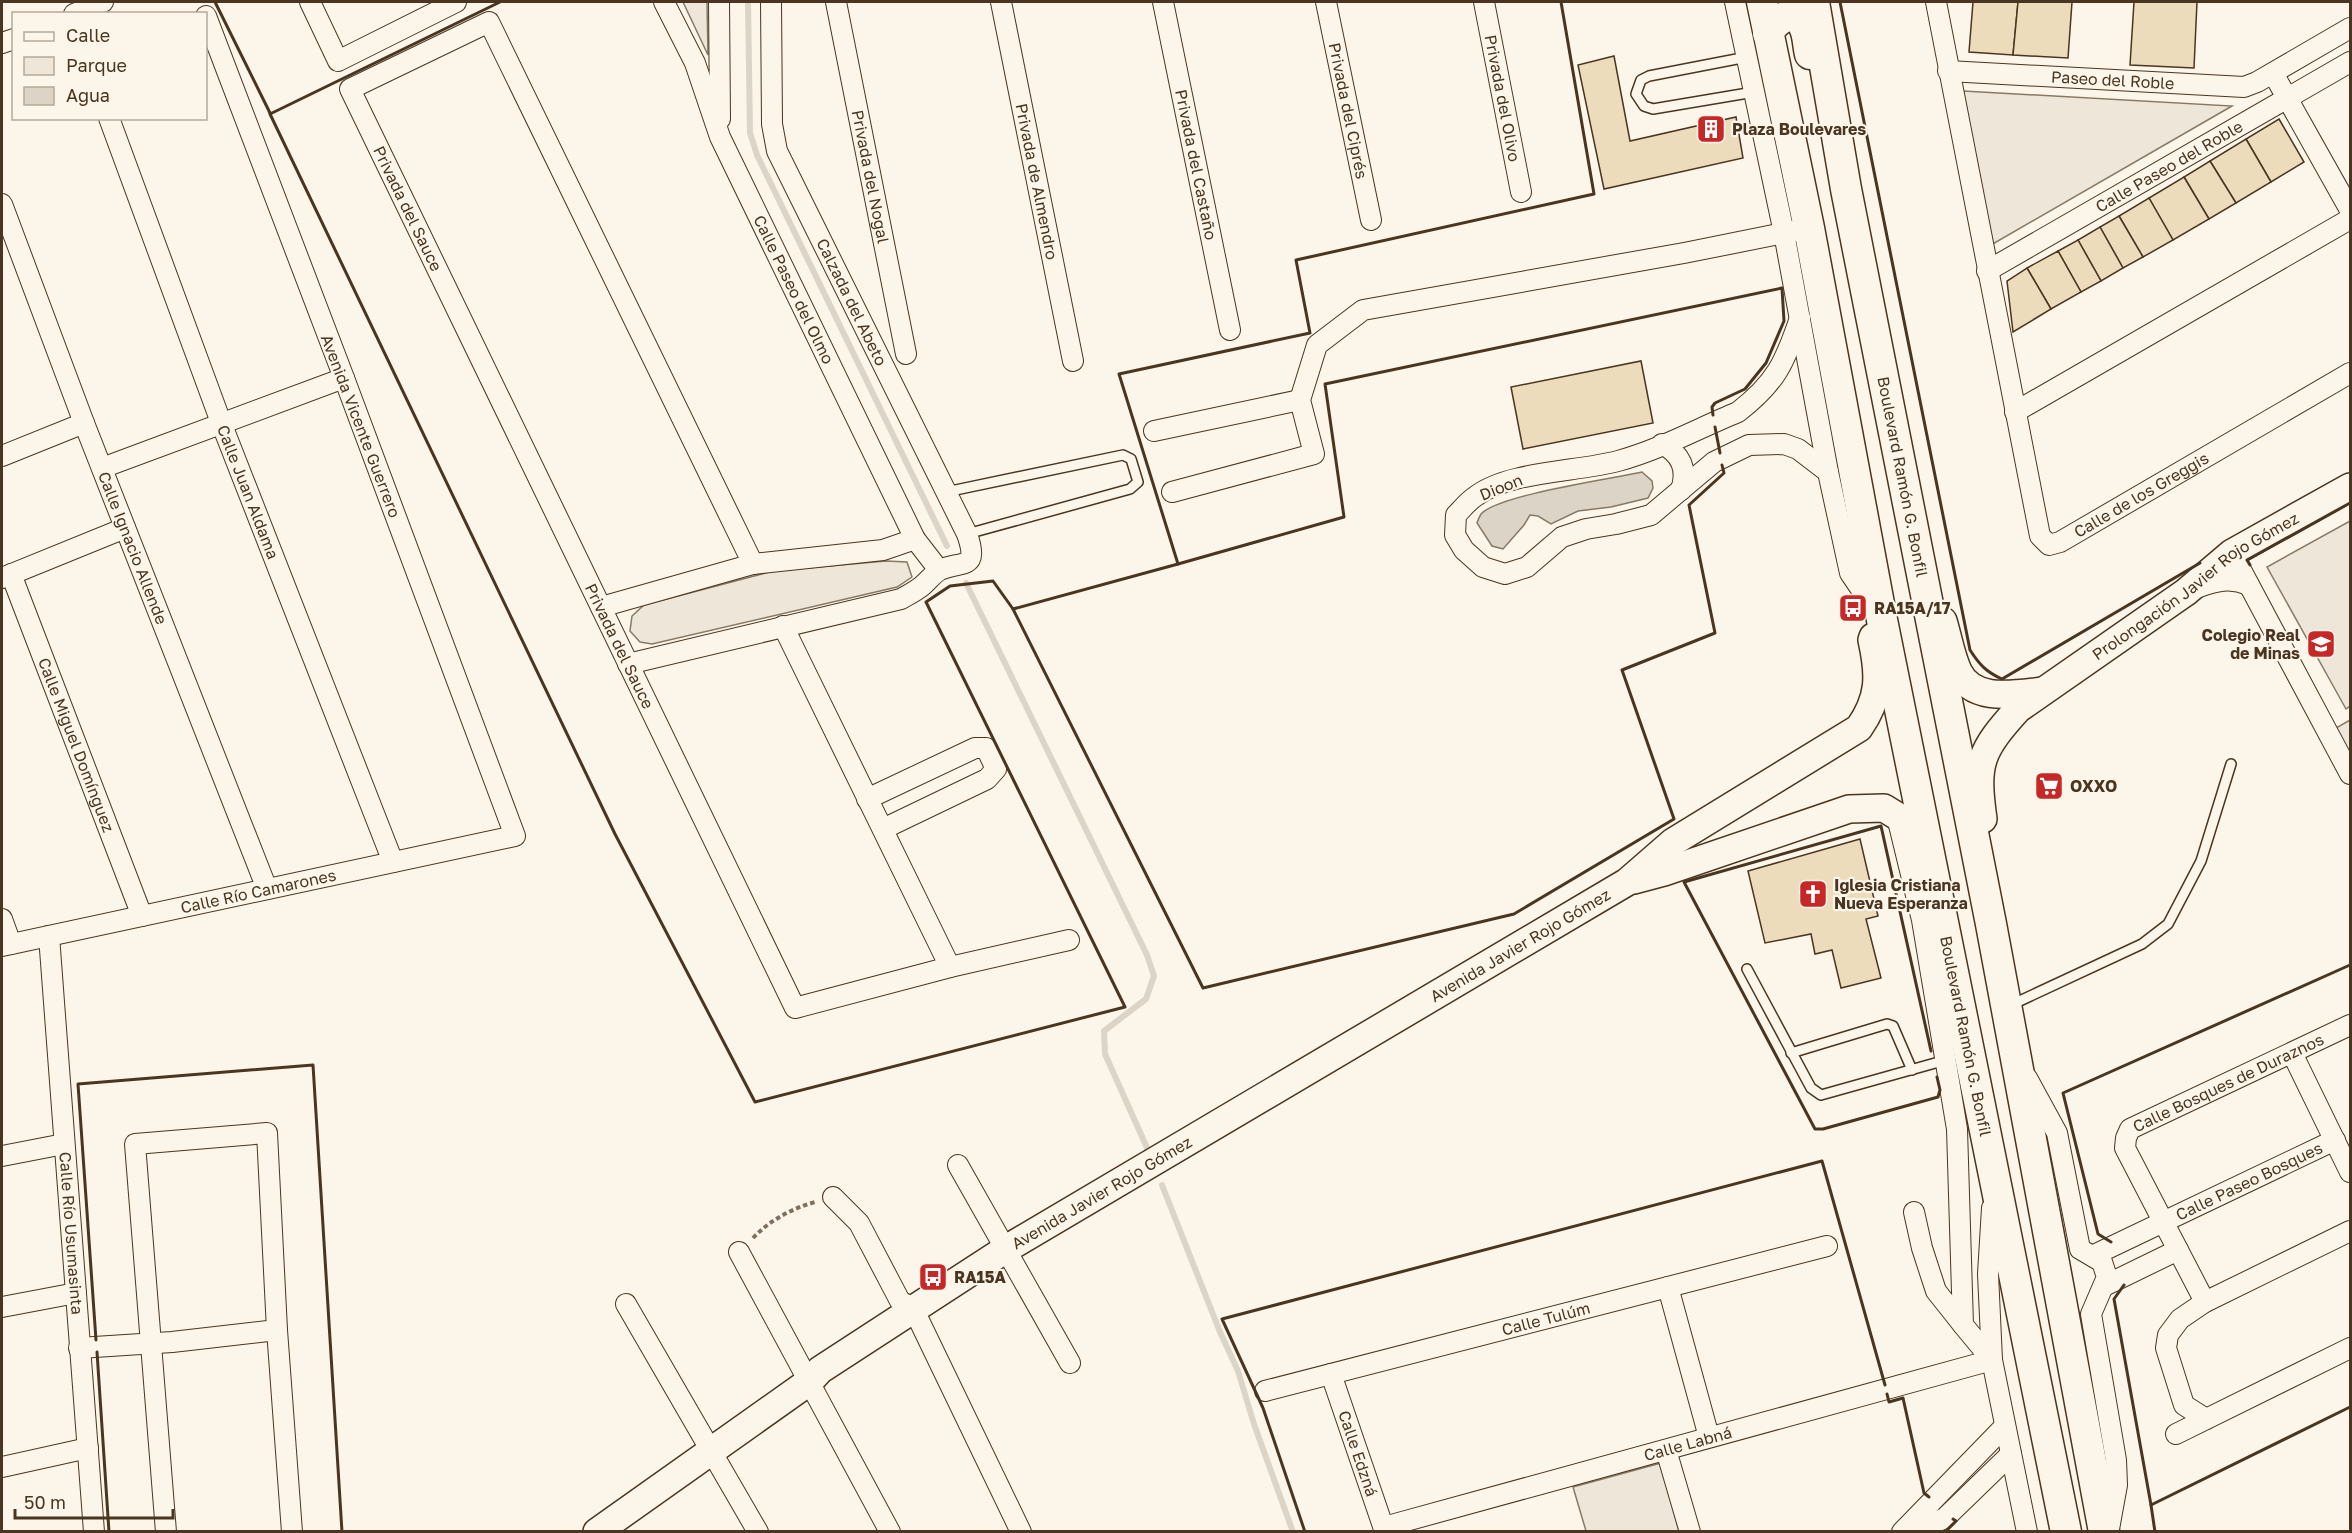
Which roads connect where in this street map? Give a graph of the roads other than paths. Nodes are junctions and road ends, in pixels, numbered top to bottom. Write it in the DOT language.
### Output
graph roads {
  1 [pos="103,2"];
  2 [pos="310,2"];
  3 [pos="456,2"];
  4 [pos="664,2"];
  5 [pos="719,2"];
  6 [pos="771,2"];
  7 [pos="836,2"];
  8 [pos="1000,2"];
  9 [pos="1162,2"];
  10 [pos="1326,2"];
  11 [pos="1484,2"];
  12 [pos="1735,2"];
  13 [pos="1762,2"];
  14 [pos="1814,2"];
  15 [pos="1936,2"];
  16 [pos="77,12"];
  17 [pos="207,20"];
  18 [pos="2350,28"];
  19 [pos="1768,33"];
  20 [pos="1747,57"];
  21 [pos="2350,62"];
  22 [pos="1948,70"];
  23 [pos="2273,73"];
  24 [pos="1754,92"];
  25 [pos="2287,99"];
  26 [pos="110,120"];
  27 [pos="720,137"];
  28 [pos="1846,189"];
  29 [pos="1521,192"];
  30 [pos="2,204"];
  31 [pos="2350,210"];
  32 [pos="2350,219"];
  33 [pos="1371,220"];
  34 [pos="1796,230"];
  35 [pos="1987,271"];
  36 [pos="1800,318"];
  37 [pos="1230,330"];
  38 [pos="906,354"];
  39 [pos="1073,361"];
  40 [pos="2350,373"];
  41 [pos="344,378"];
  42 [pos="1300,400"];
  43 [pos="1738,412"];
  44 [pos="2015,412"];
  45 [pos="84,423"];
  46 [pos="222,425"];
  47 [pos="1154,430"];
  48 [pos="1662,444"];
  49 [pos="1749,445"];
  50 [pos="2,456"];
  51 [pos="102,468"];
  52 [pos="1828,472"];
  53 [pos="2350,487"];
  54 [pos="1681,490"];
  55 [pos="946,492"];
  56 [pos="1172,492"];
  57 [pos="1906,494"];
  58 [pos="125,528"];
  59 [pos="967,534"];
  60 [pos="915,539"];
  61 [pos="2232,553"];
  62 [pos="753,564"];
  63 [pos="939,570"];
  64 [pos="6,576"];
  65 [pos="2250,585"];
  66 [pos="2188,590"];
  67 [pos="601,607"];
  68 [pos="1882,620"];
  69 [pos="783,626"];
  70 [pos="628,664"];
  71 [pos="2043,690"];
  72 [pos="2231,764"];
  73 [pos="2350,774"];
  74 [pos="867,799"];
  75 [pos="1897,816"];
  76 [pos="883,829"];
  77 [pos="515,836"];
  78 [pos="393,862"];
  79 [pos="1933,874"];
  80 [pos="1627,882"];
  81 [pos="267,889"];
  82 [pos="142,916"];
  83 [pos="2,919"];
  84 [pos="1991,924"];
  85 [pos="49,936"];
  86 [pos="1069,940"];
  87 [pos="6,945"];
  88 [pos="950,967"];
  89 [pos="1747,969"];
  90 [pos="2006,1007"];
  91 [pos="2350,1025"];
  92 [pos="1791,1053"];
  93 [pos="2292,1053"];
  94 [pos="2016,1057"];
  95 [pos="1946,1060"];
  96 [pos="1912,1070"];
  97 [pos="2335,1140"];
  98 [pos="64,1144"];
  99 [pos="2,1156"];
  100 [pos="958,1165"];
  101 [pos="1994,1172"];
  102 [pos="2350,1172"];
  103 [pos="833,1197"];
  104 [pos="1914,1212"];
  105 [pos="2164,1223"];
  106 [pos="2350,1231"];
  107 [pos="1827,1246"];
  108 [pos="2113,1246"];
  109 [pos="1006,1249"];
  110 [pos="2178,1250"];
  111 [pos="739,1252"];
  112 [pos="2092,1256"];
  113 [pos="2122,1277"];
  114 [pos="2104,1286"];
  115 [pos="1668,1287"];
  116 [pos="76,1293"];
  117 [pos="2205,1302"];
  118 [pos="626,1304"];
  119 [pos="2,1307"];
  120 [pos="913,1308"];
  121 [pos="1963,1325"];
  122 [pos="277,1330"];
  123 [pos="152,1342"];
  124 [pos="80,1348"];
  125 [pos="2350,1348"];
  126 [pos="1992,1360"];
  127 [pos="1070,1363"];
  128 [pos="1331,1374"];
  129 [pos="810,1381"];
  130 [pos="1265,1391"];
  131 [pos="2206,1419"];
  132 [pos="2005,1426"];
  133 [pos="2176,1434"];
  134 [pos="1709,1437"];
  135 [pos="88,1448"];
  136 [pos="1666,1450"];
  137 [pos="711,1451"];
  138 [pos="2011,1454"];
  139 [pos="2,1467"];
  140 [pos="606,1529"];
  141 [pos="1385,1529"];
  142 [pos="94,1532"];
  143 [pos="166,1532"];
  144 [pos="292,1532"];
  145 [pos="758,1532"];
  146 [pos="890,1532"];
  147 [pos="1021,1532"];
  148 [pos="1690,1532"];
  149 [pos="1902,1532"];
  150 [pos="1912,1532"];
  151 [pos="2027,1532"];
  152 [pos="2066,1532"];
  153 [pos="2106,1532"];
  1 -- 16 [label="street"];
  2 -- 3 [label="street"];
  4 -- 27 [label="street, Calle Paseo del Olmo"];
  5 -- 27 [label="street"];
  6 -- 55 [label="street, Calzada del Abeto"];
  7 -- 38 [label="street, Privada del Nogal"];
  8 -- 39 [label="street, Privada de Almendro"];
  9 -- 37 [label="street, Privada del Castaño"];
  10 -- 33 [label="street, Privada del Ciprés"];
  11 -- 29 [label="street, Privada del Olivo"];
  12 -- 20 [label="street, Boulevard Ramón G. Bonfil"];
  13 -- 19 [label="main road, Boulevard Ramón G. Bonfil"];
  14 -- 28 [label="main road, Boulevard Ramón G. Bonfil"];
  15 -- 22 [label="street"];
  17 -- 41 [label="street, Avenida Vicente Guerrero"];
  18 -- 23 [label="street"];
  19 -- 28 [label="main road"];
  19 -- 34 [label="main road, Boulevard Ramón G. Bonfil"];
  20 -- 24 [label="street, Boulevard Ramón G. Bonfil"];
  20 -- 24 [label="lane"];
  21 -- 25 [label="street, Calle Paseo del Roble"];
  22 -- 23 [label="street, Paseo del Roble"];
  22 -- 35 [label="street"];
  23 -- 25 [label="street"];
  24 -- 34 [label="street, Boulevard Ramón G. Bonfil"];
  25 -- 31 [label="street"];
  25 -- 35 [label="street, Calle Paseo del Roble"];
  26 -- 46 [label="street, Calle Juan Aldama"];
  27 -- 60 [label="street, Calle Paseo del Olmo"];
  28 -- 57 [label="main road, Boulevard Ramón G. Bonfil"];
  30 -- 45 [label="street, Calle Ignacio Allende"];
  32 -- 44 [label="street"];
  34 -- 36 [label="street, Boulevard Ramón G. Bonfil"];
  34 -- 42 [label="street"];
  34 -- 68 [label="main road, Boulevard Ramón G. Bonfil"];
  35 -- 44 [label="street, Calle de los Greggis"];
  36 -- 43 [label="street, Dioon"];
  36 -- 52 [label="street, Boulevard Ramón G. Bonfil"];
  40 -- 44 [label="street, Calle de los Greggis"];
  41 -- 46 [label="street"];
  41 -- 77 [label="street, Avenida Vicente Guerrero"];
  42 -- 47 [label="street"];
  42 -- 56 [label="street"];
  43 -- 48 [label="street, Dioon"];
  43 -- 49 [label="street"];
  45 -- 50 [label="street"];
  45 -- 51 [label="street, Calle Ignacio Allende"];
  46 -- 51 [label="street"];
  46 -- 78 [label="street, Calle Juan Aldama"];
  48 -- 54 [label="street"];
  48 -- 54 [label="street, Dioon"];
  49 -- 52 [label="street, Dioon"];
  49 -- 54 [label="street, Dioon"];
  51 -- 58 [label="street, Calle Ignacio Allende"];
  52 -- 68 [label="street, Boulevard Ramón G. Bonfil"];
  53 -- 61 [label="street, Prolongación Javier Rojo Gómez"];
  55 -- 59 [label="street, Calzada del Abeto"];
  55 -- 59 [label="lane"];
  57 -- 71 [label="street, Prolongación Javier Rojo Gómez"];
  57 -- 84 [label="main road, Boulevard Ramón G. Bonfil"];
  58 -- 64 [label="street"];
  58 -- 81 [label="street, Calle Ignacio Allende"];
  59 -- 63 [label="street, Calzada del Abeto"];
  60 -- 62 [label="street"];
  60 -- 63 [label="street, Calle Paseo del Olmo"];
  61 -- 65 [label="street"];
  61 -- 66 [label="street, Prolongación Javier Rojo Gómez"];
  62 -- 67 [label="street"];
  62 -- 67 [label="street, Privada del Sauce"];
  63 -- 69 [label="street"];
  64 -- 82 [label="street, Calle Miguel Domínguez"];
  65 -- 66 [label="street"];
  65 -- 73 [label="street"];
  66 -- 71 [label="street, Prolongación Javier Rojo Gómez"];
  67 -- 70 [label="street, Privada del Sauce"];
  68 -- 79 [label="main road, Boulevard Ramón G. Bonfil"];
  68 -- 80 [label="street, Avenida Javier Rojo Gómez"];
  69 -- 70 [label="street"];
  69 -- 74 [label="street"];
  70 -- 88 [label="street, Privada del Sauce"];
  71 -- 84 [label="street, Prolongación Javier Rojo Gómez"];
  72 -- 90 [label="lane"];
  74 -- 76 [label="street"];
  74 -- 76 [label="street"];
  75 -- 79 [label="street"];
  75 -- 80 [label="street, Avenida Javier Rojo Gómez"];
  75 -- 95 [label="street, Boulevard Ramón G. Bonfil"];
  76 -- 88 [label="street"];
  77 -- 78 [label="street, Calle Río Camarones"];
  78 -- 81 [label="street, Calle Río Camarones"];
  79 -- 101 [label="main road, Boulevard Ramón G. Bonfil"];
  80 -- 109 [label="street, Avenida Javier Rojo Gómez"];
  81 -- 82 [label="street, Calle Río Camarones"];
  82 -- 85 [label="street, Calle Río Camarones"];
  83 -- 87 [label="street"];
  84 -- 90 [label="main road, Boulevard Ramón G. Bonfil"];
  85 -- 87 [label="street, Calle Río Camarones"];
  85 -- 98 [label="street, Calle Río Usumasinta"];
  86 -- 88 [label="street"];
  89 -- 92 [label="lane"];
  90 -- 94 [label="main road, Boulevard Ramón G. Bonfil"];
  91 -- 93 [label="street, Calle Bosques de Duraznos"];
  92 -- 96 [label="lane"];
  92 -- 96 [label="lane"];
  93 -- 97 [label="street"];
  93 -- 105 [label="street, Calle Bosques de Duraznos"];
  94 -- 112 [label="street, Boulevard Ramón G. Bonfil"];
  94 -- 153 [label="main road, Boulevard Ramón G. Bonfil"];
  95 -- 96 [label="lane"];
  95 -- 121 [label="street, Boulevard Ramón G. Bonfil"];
  97 -- 102 [label="street"];
  97 -- 105 [label="street, Calle Paseo Bosques"];
  98 -- 99 [label="street"];
  98 -- 116 [label="street, Calle Río Usumasinta"];
  100 -- 109 [label="street"];
  101 -- 126 [label="street, Boulevard Ramón G. Bonfil"];
  101 -- 152 [label="main road, Boulevard Ramón G. Bonfil"];
  103 -- 120 [label="street"];
  104 -- 121 [label="street"];
  105 -- 108 [label="street, Calle Paseo Bosques"];
  105 -- 110 [label="street, Calle Bosques de Duraznos"];
  106 -- 117 [label="street"];
  107 -- 115 [label="street, Calle Tulúm"];
  108 -- 112 [label="street, Calle Paseo Bosques"];
  108 -- 113 [label="street"];
  109 -- 120 [label="street, Avenida Javier Rojo Gómez"];
  109 -- 127 [label="street"];
  110 -- 113 [label="street"];
  110 -- 117 [label="street, Calle Bosques de Duraznos"];
  111 -- 129 [label="street"];
  112 -- 114 [label="street, Boulevard Ramón G. Bonfil"];
  113 -- 114 [label="street"];
  114 -- 153 [label="street, Boulevard Ramón G. Bonfil"];
  115 -- 128 [label="street, Calle Tulúm"];
  115 -- 134 [label="street"];
  116 -- 119 [label="street"];
  116 -- 124 [label="street, Calle Río Usumasinta"];
  117 -- 131 [label="street"];
  118 -- 137 [label="street"];
  120 -- 129 [label="street, Avenida Javier Rojo Gómez"];
  120 -- 147 [label="street"];
  121 -- 126 [label="street, Boulevard Ramón G. Bonfil"];
  122 -- 123 [label="street"];
  122 -- 123 [label="street"];
  122 -- 144 [label="street"];
  123 -- 124 [label="street"];
  123 -- 143 [label="street"];
  124 -- 135 [label="street, Calle Río Usumasinta"];
  125 -- 131 [label="street"];
  126 -- 132 [label="street, Boulevard Ramón G. Bonfil"];
  126 -- 134 [label="street, Calle Labná"];
  128 -- 130 [label="street, Calle Tulúm"];
  128 -- 141 [label="street, Calle Edzná"];
  129 -- 137 [label="street, Avenida Javier Rojo Gómez"];
  129 -- 146 [label="street"];
  131 -- 133 [label="street"];
  132 -- 138 [label="street, Boulevard Ramón G. Bonfil"];
  132 -- 149 [label="street"];
  134 -- 136 [label="street, Calle Labná"];
  135 -- 139 [label="street"];
  135 -- 142 [label="street, Calle Río Usumasinta"];
  136 -- 141 [label="street, Calle Labná"];
  136 -- 148 [label="street"];
  137 -- 140 [label="street, Avenida Javier Rojo Gómez"];
  137 -- 145 [label="street"];
  138 -- 150 [label="street"];
  138 -- 151 [label="street, Boulevard Ramón G. Bonfil"];
}
